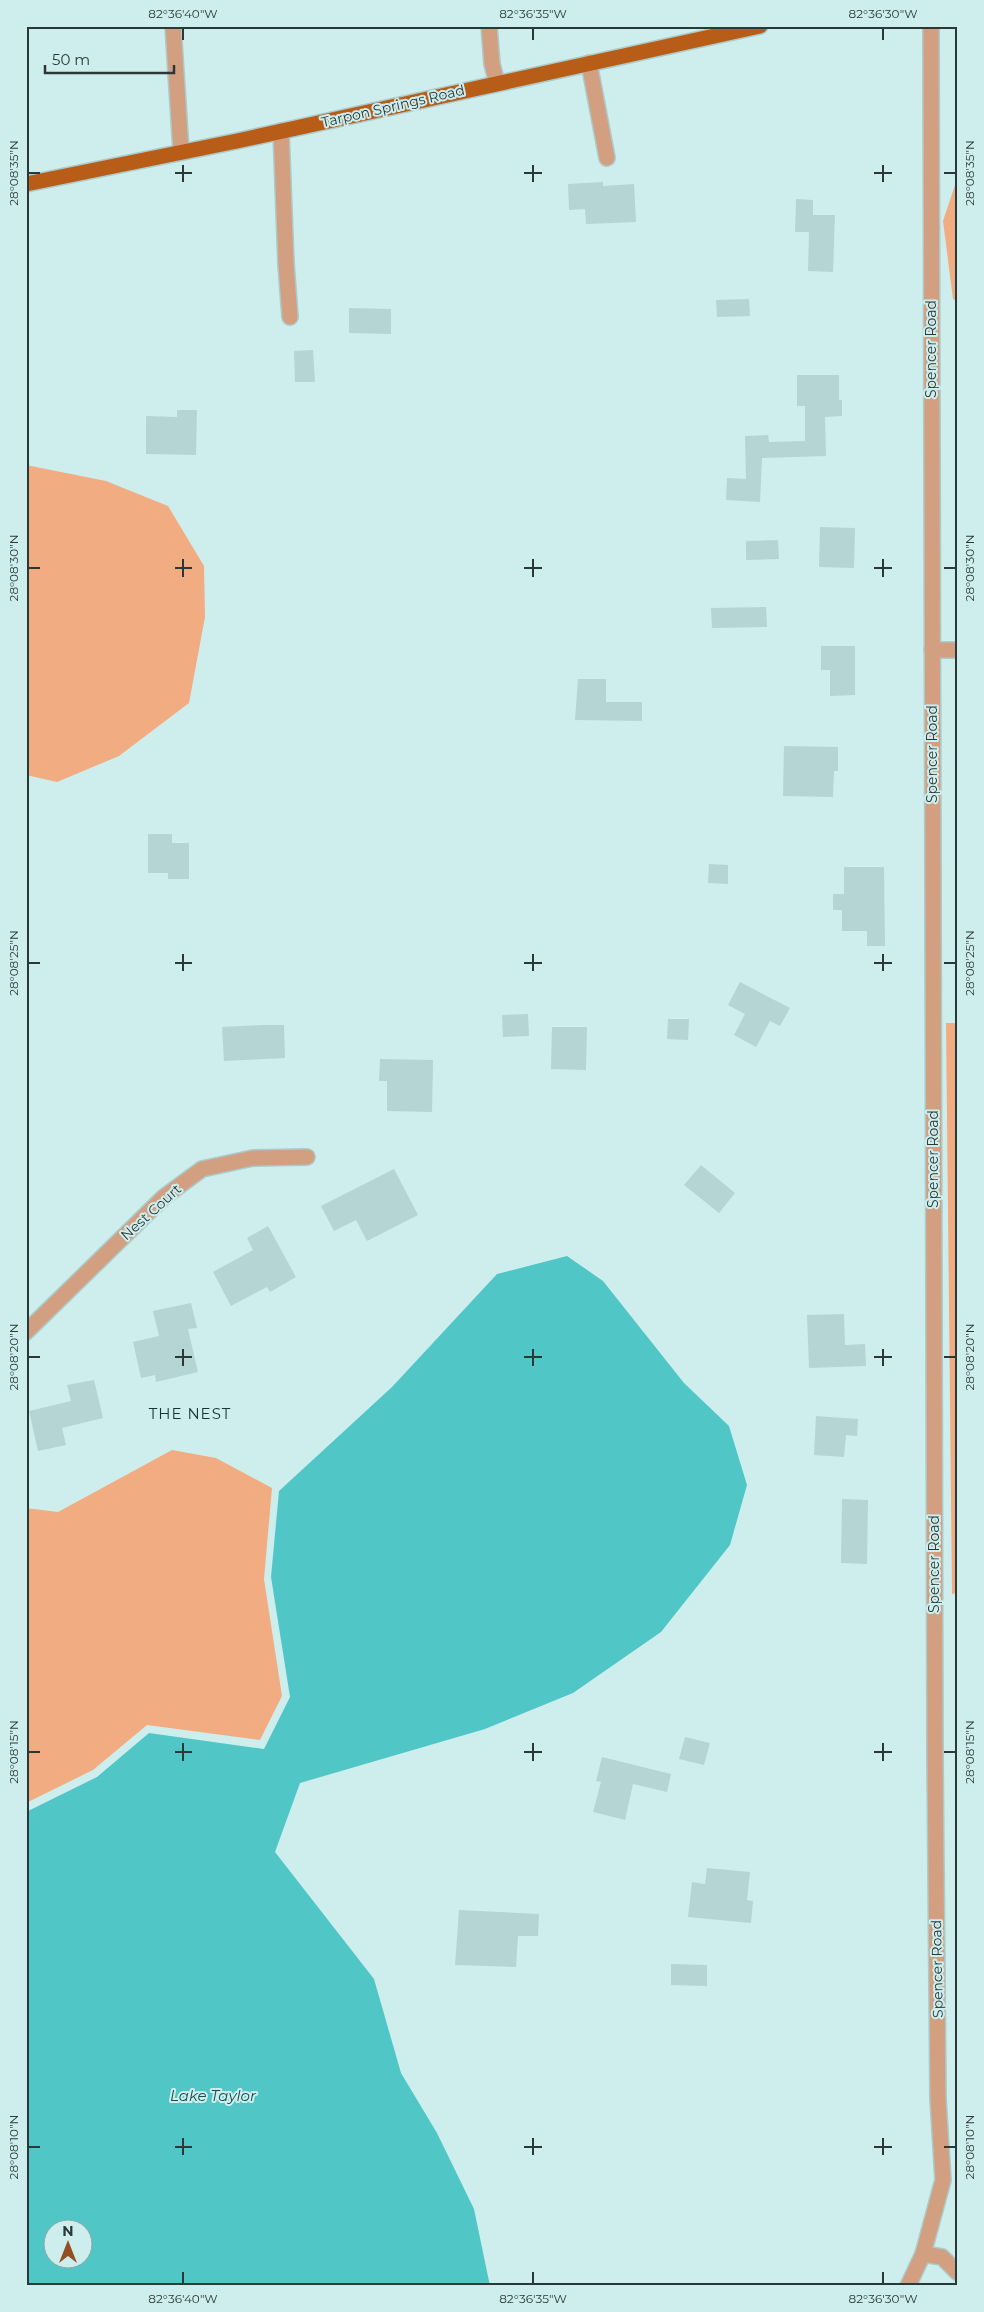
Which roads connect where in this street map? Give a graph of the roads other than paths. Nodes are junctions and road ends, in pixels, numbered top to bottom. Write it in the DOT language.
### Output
graph roads {
  1 [pos="173,26"];
  2 [pos="489,26"];
  3 [pos="760,26"];
  4 [pos="931,26"];
  5 [pos="589,63"];
  6 [pos="497,83"];
  7 [pos="281,131"];
  8 [pos="181,151"];
  9 [pos="607,158"];
  10 [pos="26,184"];
  11 [pos="290,317"];
  12 [pos="932,650"];
  13 [pos="958,650"];
  14 [pos="307,1157"];
  15 [pos="26,1332"];
  16 [pos="922,2254"];
  17 [pos="958,2273"];
  18 [pos="908,2286"];
  1 -- 8 [label="street"];
  2 -- 6 [label="street"];
  3 -- 5 [label="main road, Tarpon Springs Road"];
  4 -- 12 [label="street, Spencer Road"];
  5 -- 6 [label="main road, Tarpon Springs Road"];
  5 -- 9 [label="street"];
  6 -- 7 [label="main road, Tarpon Springs Road"];
  7 -- 8 [label="main road, Tarpon Springs Road"];
  7 -- 11 [label="street"];
  8 -- 10 [label="main road, Tarpon Springs Road"];
  12 -- 13 [label="street"];
  12 -- 16 [label="street, Spencer Road"];
  14 -- 15 [label="street, Nest Court"];
  16 -- 17 [label="street"];
  16 -- 18 [label="street, Spencer Road"];
}
